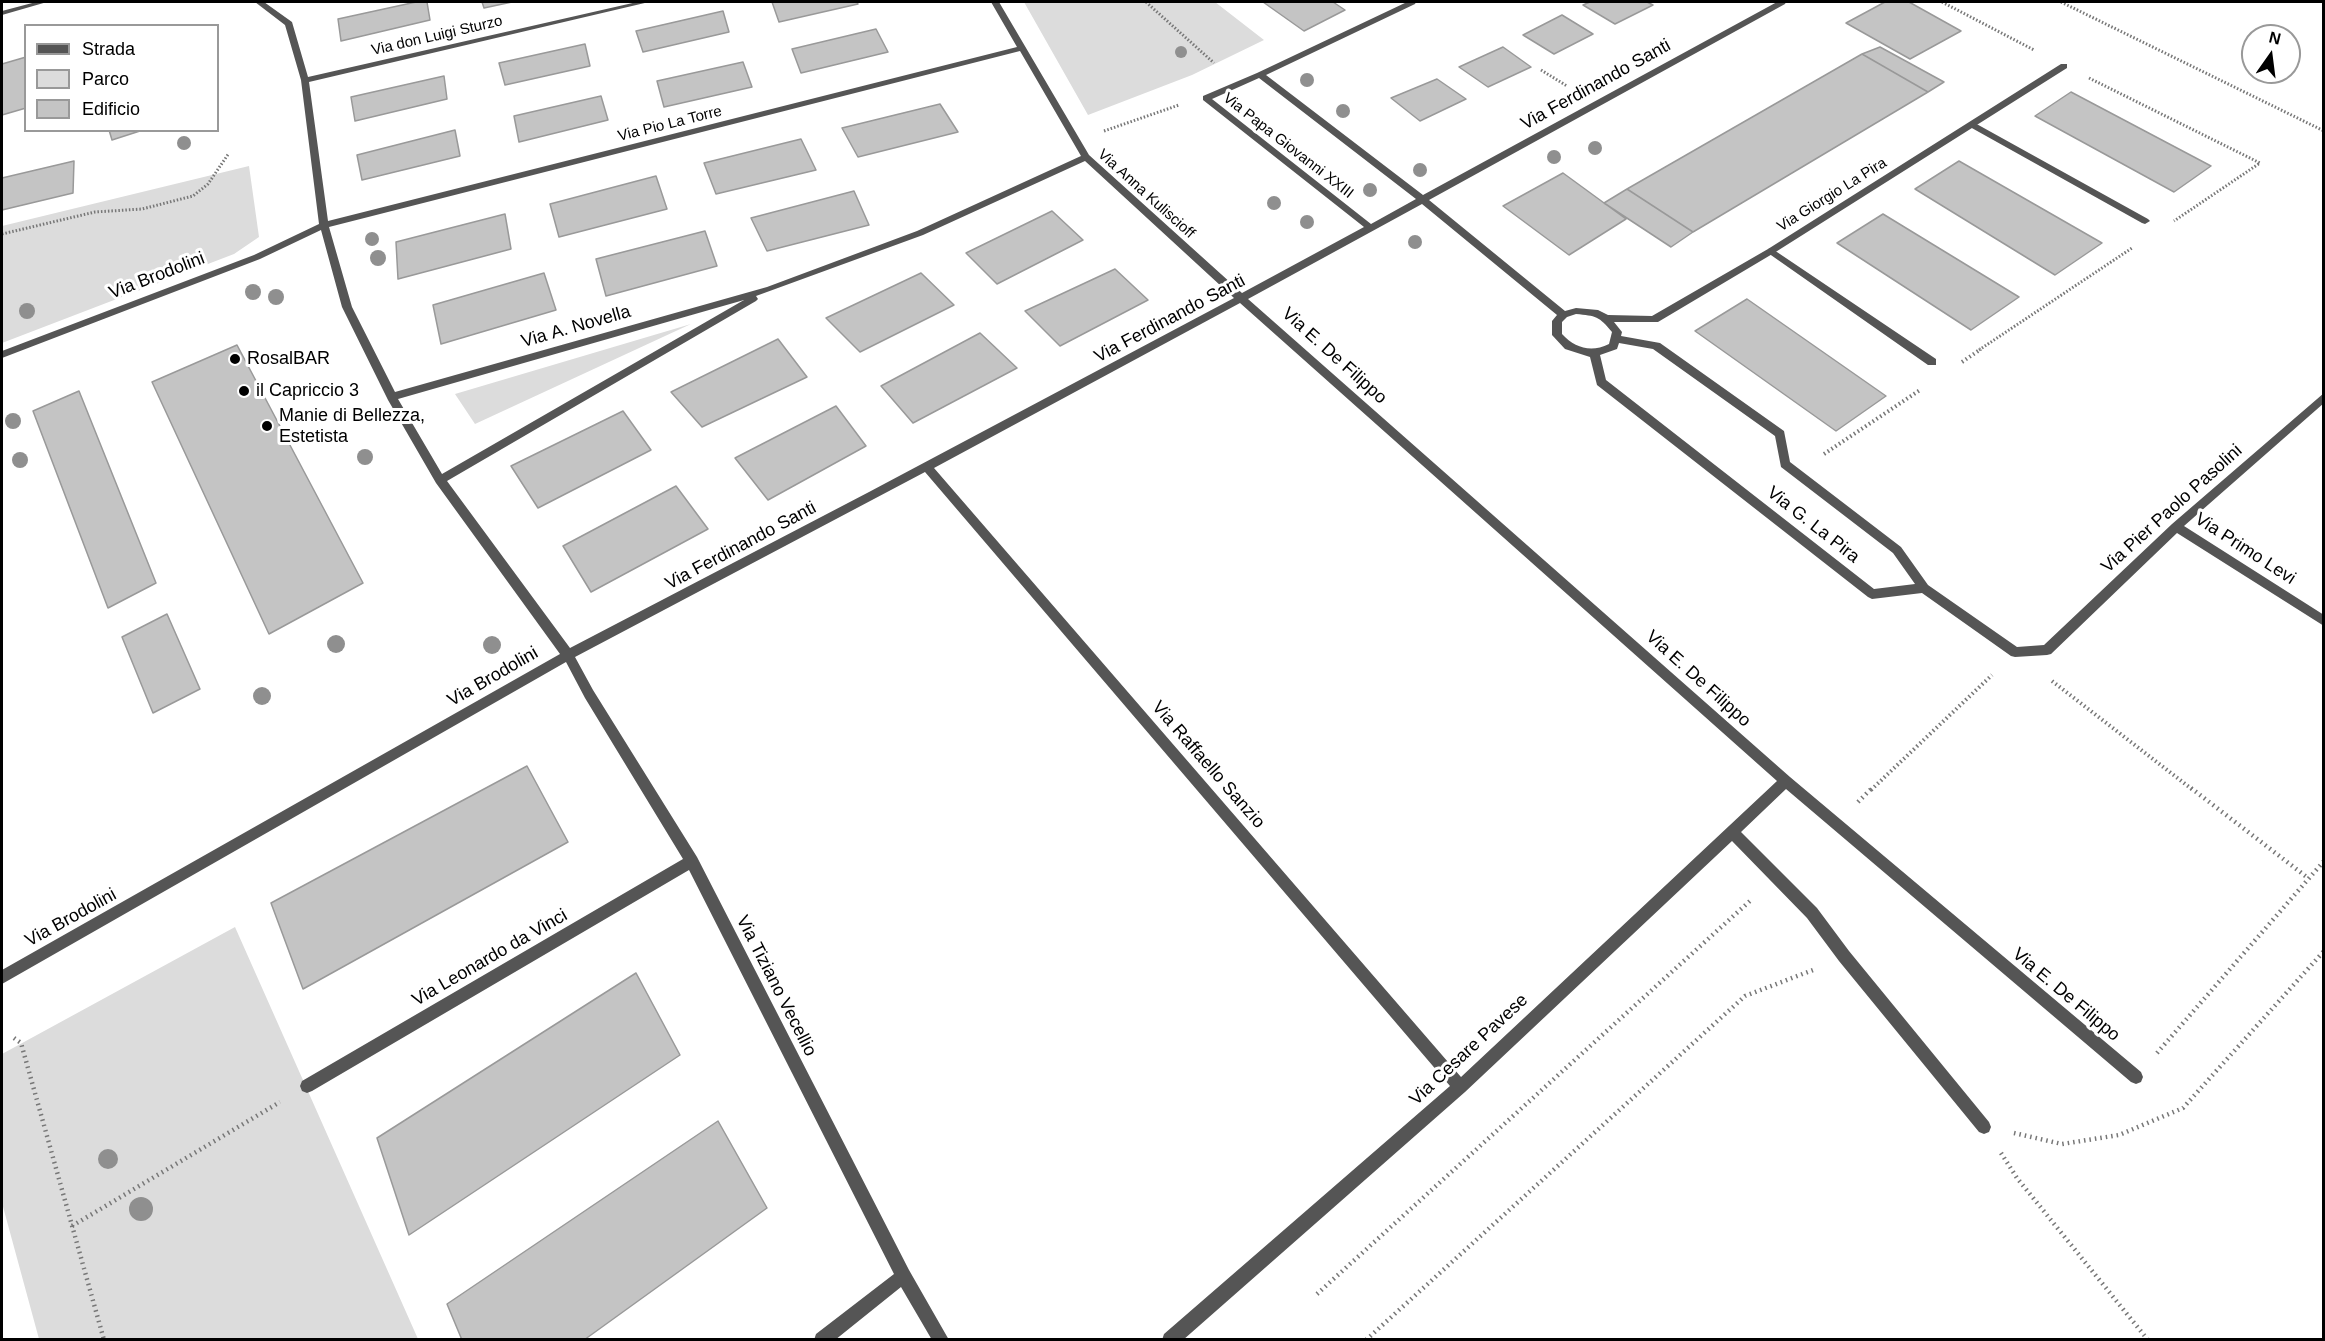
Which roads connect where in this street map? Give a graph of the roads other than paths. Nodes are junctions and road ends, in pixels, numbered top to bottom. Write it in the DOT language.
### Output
graph roads {
  1 [pos="43,2"];
  2 [pos="259,2"];
  3 [pos="645,2"];
  4 [pos="995,2"];
  5 [pos="1388,2"];
  6 [pos="1412,2"];
  7 [pos="1782,2"];
  8 [pos="11,6"];
  9 [pos="1397,8"];
  10 [pos="2,13"];
  11 [pos="1022,48"];
  12 [pos="2064,66"];
  13 [pos="1260,75"];
  14 [pos="305,80"];
  15 [pos="1973,125"];
  16 [pos="1086,157"];
  17 [pos="1423,201"];
  18 [pos="2145,221"];
  19 [pos="324,225"];
  20 [pos="1371,228"];
  21 [pos="1771,251"];
  22 [pos="770,289"];
  23 [pos="1242,298"];
  24 [pos="1563,315"];
  25 [pos="1606,318"];
  26 [pos="1617,339"];
  27 [pos="1594,353"];
  28 [pos="2,355"];
  29 [pos="1932,362"];
  30 [pos="392,397"];
  31 [pos="2324,397"];
  32 [pos="928,468"];
  33 [pos="440,480"];
  34 [pos="2176,527"];
  35 [pos="1924,588"];
  36 [pos="2324,621"];
  37 [pos="568,655"];
  38 [pos="1786,781"];
  39 [pos="1732,832"];
  40 [pos="692,861"];
  41 [pos="2,977"];
  42 [pos="2136,1077"];
  43 [pos="307,1086"];
  44 [pos="1460,1087"];
  45 [pos="1984,1127"];
  46 [pos="903,1276"];
  47 [pos="822,1340"];
  48 [pos="941,1340"];
  49 [pos="1170,1340"];
  1 -- 8 [label="street"];
  2 -- 14 [label="street, Via Brodolini"];
  3 -- 14 [label="street, Via don Luigi Sturzo"];
  4 -- 11 [label="street, Via Anna Kuliscioff"];
  5 -- 9 [label="street"];
  6 -- 9 [label="street, Via Papa Giovanni XXIII"];
  7 -- 17 [label="street, Via Ferdinando Santi"];
  8 -- 10 [label="street"];
  9 -- 13 [label="street, Via Papa Giovanni XXIII"];
  11 -- 16 [label="street, Via Anna Kuliscioff"];
  11 -- 19 [label="street, Via Pio La Torre"];
  12 -- 15 [label="street, Via Giorgio La Pira"];
  13 -- 17 [label="street"];
  13 -- 20 [label="street, Via Papa Giovanni XXIII"];
  14 -- 19 [label="street, Via Brodolini"];
  15 -- 18 [label="street"];
  15 -- 21 [label="street, Via Giorgio La Pira"];
  16 -- 22 [label="street, Via A. Novella"];
  16 -- 23 [label="street, Via Anna Kuliscioff"];
  17 -- 20 [label="street, Via Ferdinando Santi"];
  17 -- 24 [label="street"];
  19 -- 28 [label="street, Via Brodolini"];
  19 -- 30 [label="street, Via Brodolini"];
  20 -- 23 [label="street, Via Ferdinando Santi"];
  21 -- 25 [label="street, Via Giorgio La Pira"];
  21 -- 29 [label="street"];
  22 -- 30 [label="street, Via A. Novella"];
  22 -- 33 [label="street, Via A. Novella"];
  23 -- 32 [label="street, Via Ferdinando Santi"];
  23 -- 38 [label="street, Via E. De Filippo"];
  24 -- 25 [label="street"];
  24 -- 27 [label="street"];
  25 -- 26 [label="street"];
  26 -- 27 [label="street"];
  26 -- 35 [label="street"];
  27 -- 35 [label="street, Via G. La Pira"];
  30 -- 33 [label="street, Via Brodolini"];
  31 -- 34 [label="street, Via Pier Paolo Pasolini"];
  32 -- 37 [label="street, Via Ferdinando Santi"];
  32 -- 44 [label="street, Via Raffaello Sanzio"];
  33 -- 37 [label="street, Via Brodolini"];
  34 -- 35 [label="street, Via Pier Paolo Pasolini"];
  34 -- 36 [label="street, Via Primo Levi"];
  37 -- 40 [label="street, Via Tiziano Vecellio"];
  37 -- 41 [label="street, Via Brodolini"];
  38 -- 39 [label="street, Via Cesare Pavese"];
  38 -- 42 [label="street, Via E. De Filippo"];
  39 -- 44 [label="street, Via Cesare Pavese"];
  39 -- 45 [label="street"];
  40 -- 43 [label="street, Via Leonardo da Vinci"];
  40 -- 46 [label="street, Via Tiziano Vecellio"];
  44 -- 49 [label="street, Via Cesare Pavese"];
  46 -- 47 [label="street"];
  46 -- 48 [label="street, Via Tiziano Vecellio"];
}
